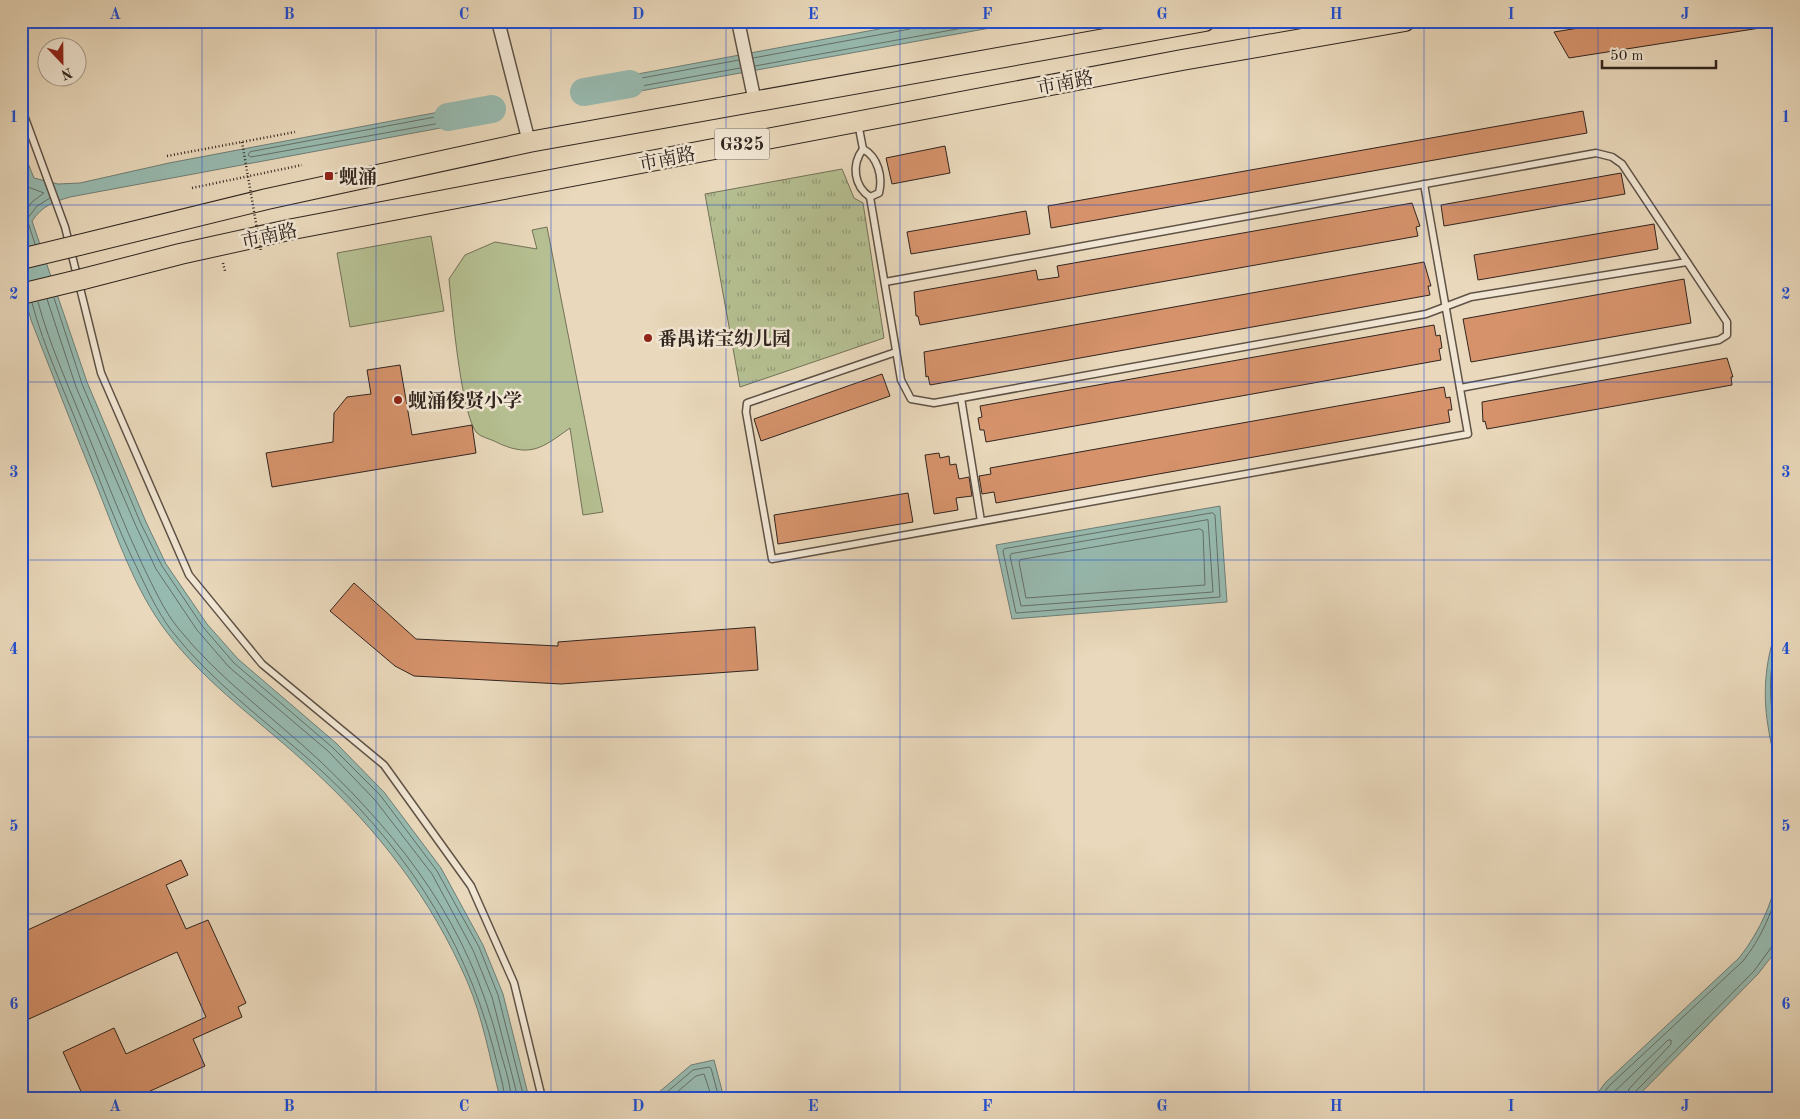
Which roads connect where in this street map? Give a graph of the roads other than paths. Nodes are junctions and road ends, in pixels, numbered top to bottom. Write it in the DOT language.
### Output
graph roads {
  1 [pos="498,21"];
  2 [pos="1205,21"];
  3 [pos="1405,21"];
  4 [pos="740,28"];
  5 [pos="755,102"];
  6 [pos="21,107"];
  7 [pos="857,122"];
  8 [pos="529,142"];
  9 [pos="863,149"];
  10 [pos="1424,184"];
  11 [pos="870,197"];
  12 [pos="21,259"];
  13 [pos="1687,262"];
  14 [pos="885,282"];
  15 [pos="21,294"];
  16 [pos="1445,306"];
  17 [pos="896,352"];
  18 [pos="1460,388"];
  19 [pos="961,398"];
  20 [pos="981,521"];
  21 [pos="542,1098"];
  1 -- 8 [label="street"];
  2 -- 5 [label="highway, 市南路 / G325"];
  3 -- 7 [label="highway, 市南路 / G325"];
  4 -- 5 [label="street"];
  5 -- 8 [label="highway, 市南路 / G325"];
  6 -- 21 [label="lane"];
  7 -- 9 [label="lane"];
  7 -- 15 [label="highway, 市南路 / G325, bridge"];
  8 -- 12 [label="highway, 市南路 / G325, bridge"];
  9 -- 11 [label="lane"];
  9 -- 11 [label="lane"];
  10 -- 13 [label="lane"];
  10 -- 14 [label="lane"];
  10 -- 16 [label="lane"];
  11 -- 14 [label="lane"];
  13 -- 16 [label="lane"];
  13 -- 18 [label="lane"];
  14 -- 17 [label="lane"];
  16 -- 18 [label="lane"];
  16 -- 19 [label="lane"];
  17 -- 19 [label="lane"];
  17 -- 20 [label="lane"];
  18 -- 20 [label="lane"];
  19 -- 20 [label="lane"];
}
